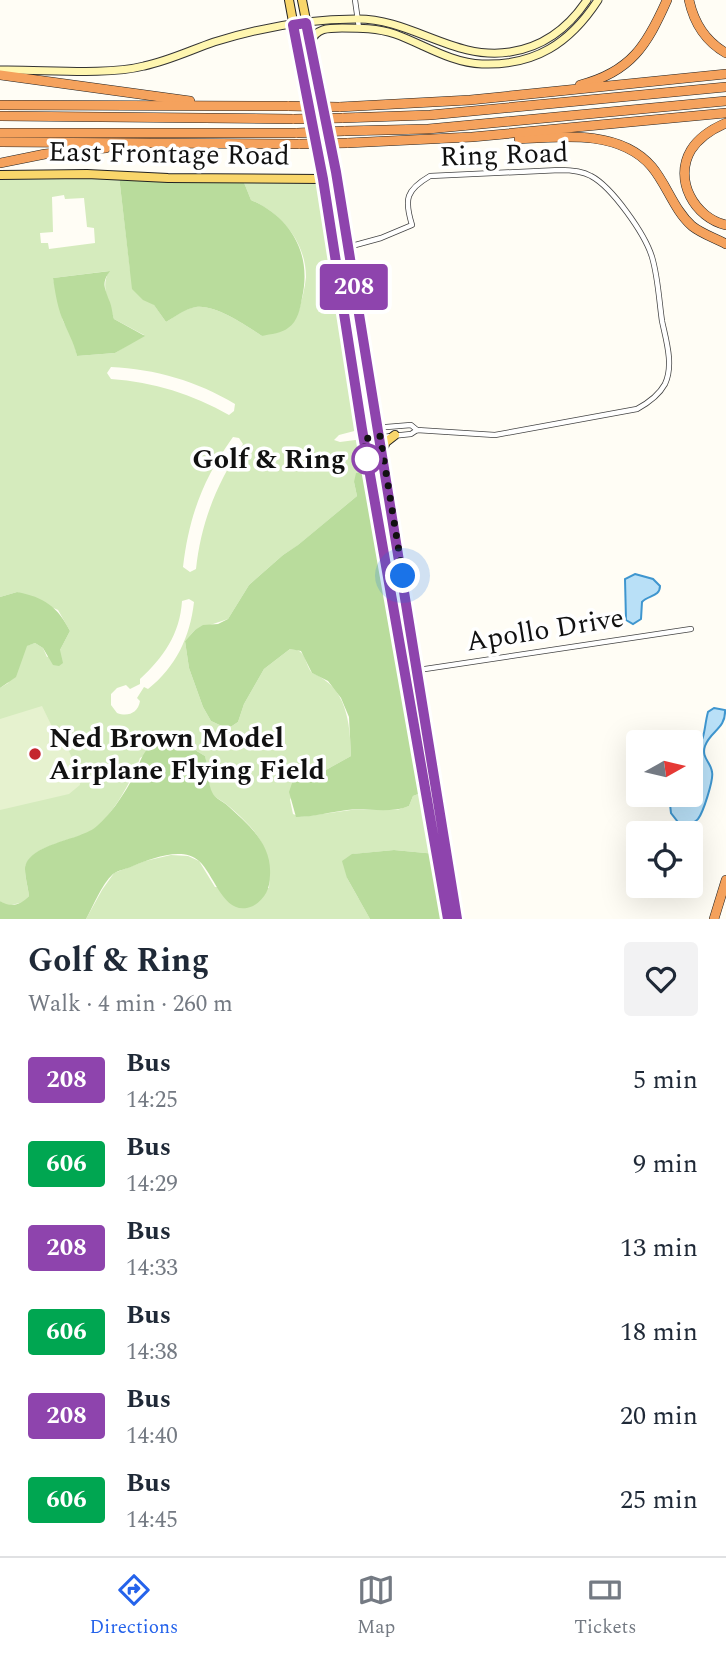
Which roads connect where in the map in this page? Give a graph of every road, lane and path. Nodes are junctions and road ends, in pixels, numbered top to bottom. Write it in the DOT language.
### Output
graph roads {
  1 [pos="289,0"];
  2 [pos="302,0"];
  3 [pos="355,0"];
  4 [pos="587,0"];
  5 [pos="598,0"];
  6 [pos="667,0"];
  7 [pos="689,0"];
  8 [pos="358,19"];
  9 [pos="306,23"];
  10 [pos="293,25"];
  11 [pos="359,28"];
  12 [pos="310,44"];
  13 [pos="726,54"];
  14 [pos="0,70"];
  15 [pos="0,75"];
  16 [pos="726,75"];
  17 [pos="726,87"];
  18 [pos="547,93"];
  19 [pos="726,101"];
  20 [pos="0,105"];
  21 [pos="233,106"];
  22 [pos="726,113"];
  23 [pos="0,116"];
  24 [pos="726,123"];
  25 [pos="0,133"];
  26 [pos="472,137"];
  27 [pos="0,142"];
  28 [pos="153,144"];
  29 [pos="0,163"];
  30 [pos="336,172"];
  31 [pos="0,175"];
  32 [pos="323,179"];
  33 [pos="726,225"];
  34 [pos="726,244"];
  35 [pos="348,247"];
  36 [pos="417,430"];
  37 [pos="379,432"];
  38 [pos="363,434"];
  39 [pos="396,435"];
  40 [pos="382,451"];
  41 [pos="691,629"];
  42 [pos="418,670"];
  43 [pos="405,672"];
  44 [pos="726,880"];
  45 [pos="448,919"];
  46 [pos="457,919"];
  47 [pos="715,919"];
  1 -- 10 [label="main road"];
  2 -- 9 [label="main road"];
  3 -- 8 [label="street"];
  4 -- 8 [label="street"];
  5 -- 11 [label="street"];
  6 -- 18 [label="highway"];
  7 -- 13 [label="highway"];
  8 -- 9 [label="street"];
  8 -- 11 [label="street"];
  9 -- 10 [label="street"];
  9 -- 12 [label="main road"];
  10 -- 14 [label="street"];
  10 -- 32 [label="main road"];
  11 -- 12 [label="street"];
  12 -- 30 [label="main road"];
  15 -- 21 [label="highway"];
  16 -- 18 [label="highway"];
  17 -- 23 [label="highway, bridge"];
  18 -- 21 [label="highway, bridge"];
  19 -- 25 [label="highway, bridge"];
  20 -- 21 [label="highway"];
  22 -- 26 [label="highway"];
  24 -- 33 [label="highway"];
  26 -- 28 [label="highway, bridge"];
  26 -- 34 [label="highway"];
  27 -- 28 [label="highway"];
  28 -- 29 [label="highway"];
  30 -- 32 [label="main road, East Frontage Road"];
  30 -- 35 [label="main road"];
  31 -- 32 [label="main road, East Frontage Road"];
  32 -- 38 [label="main road"];
  35 -- 36 [label="street, Ring Road"];
  35 -- 37 [label="main road"];
  36 -- 37 [label="street, Ring Road"];
  36 -- 39 [label="street, Ring Road"];
  37 -- 38 [label="street, Ring Road"];
  37 -- 38 [label="street, Ring Road"];
  37 -- 39 [label="street, Ring Road"];
  37 -- 40 [label="main road"];
  38 -- 43 [label="main road"];
  39 -- 40 [label="main road"];
  40 -- 42 [label="main road"];
  41 -- 42 [label="street, Apollo Drive"];
  42 -- 43 [label="street, Apollo Drive"];
  42 -- 46 [label="main road"];
  43 -- 45 [label="main road"];
  44 -- 47 [label="highway"];
}
